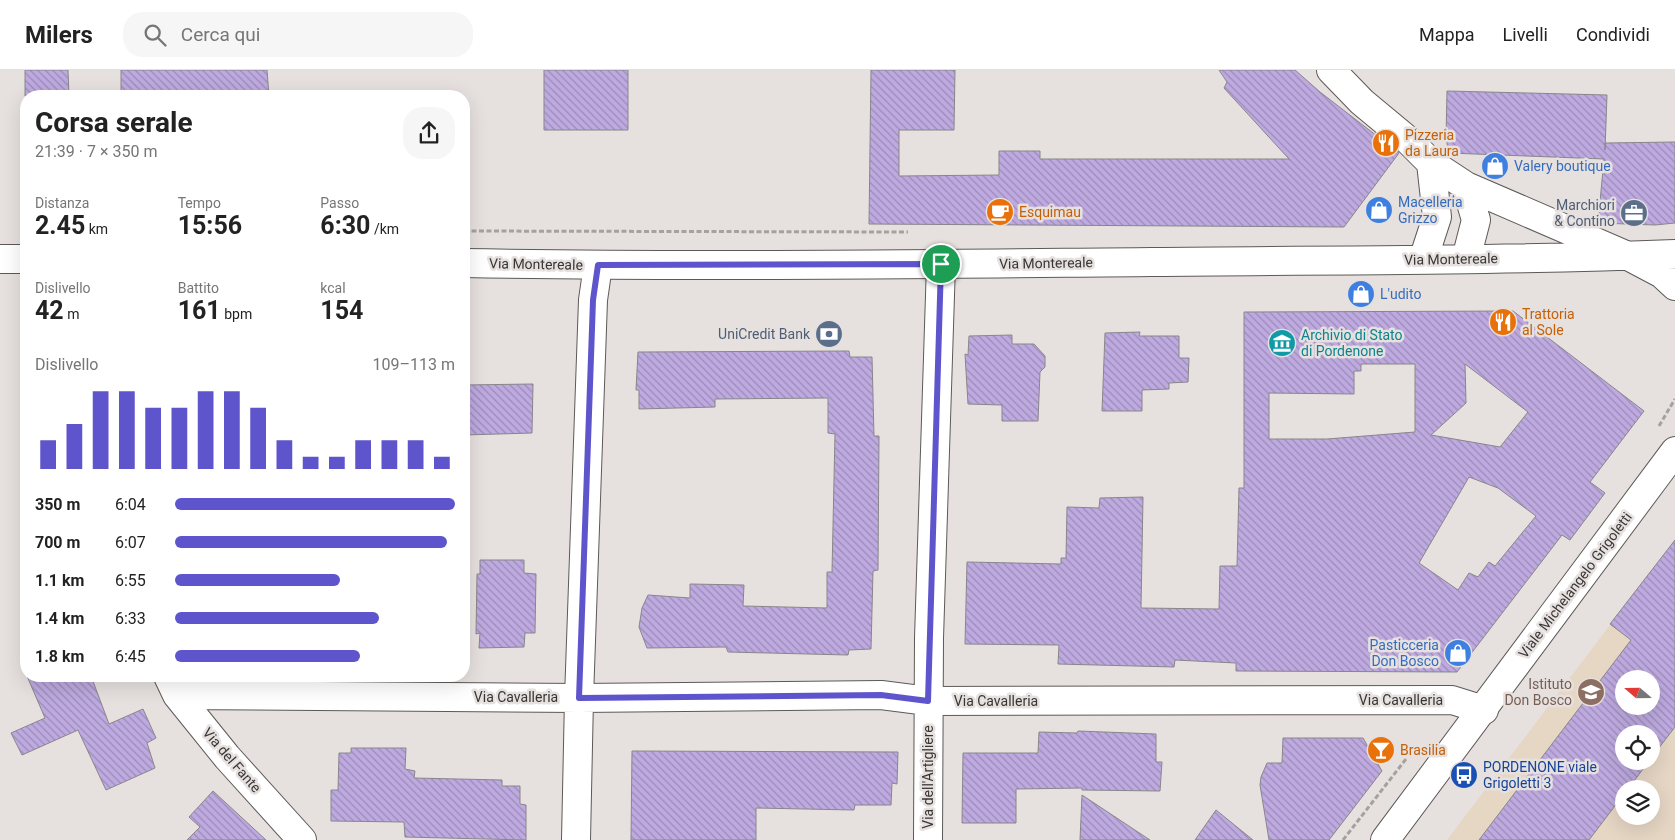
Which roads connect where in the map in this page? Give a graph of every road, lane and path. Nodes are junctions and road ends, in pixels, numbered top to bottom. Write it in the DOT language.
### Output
graph roads {
  1 [pos="1331,70"];
  2 [pos="1431,163"];
  3 [pos="1466,186"];
  4 [pos="470,231"];
  5 [pos="910,232"];
  6 [pos="1675,254"];
  7 [pos="1628,256"];
  8 [pos="1466,258"];
  9 [pos="0,259"];
  10 [pos="20,259"];
  11 [pos="1423,260"];
  12 [pos="470,263"];
  13 [pos="941,264"];
  14 [pos="598,265"];
  15 [pos="1675,286"];
  16 [pos="1675,451"];
  17 [pos="172,686"];
  18 [pos="579,698"];
  19 [pos="928,701"];
  20 [pos="1484,710"];
  21 [pos="302,840"];
  22 [pos="576,840"];
  23 [pos="928,840"];
  24 [pos="1385,840"];
  1 -- 2 [label="street"];
  2 -- 3 [label="street"];
  2 -- 11 [label="street"];
  3 -- 7 [label="street"];
  3 -- 8 [label="street"];
  4 -- 5 [label="path"];
  6 -- 7 [label="street, Via Montereale"];
  7 -- 8 [label="street, Via Montereale"];
  7 -- 15 [label="street"];
  8 -- 11 [label="street, Via Montereale"];
  9 -- 10 [label="street"];
  11 -- 13 [label="street, Via Montereale"];
  12 -- 14 [label="street, Via Montereale"];
  13 -- 14 [label="street, Via Montereale"];
  13 -- 19 [label="street, Via dell'Artigliere"];
  14 -- 18 [label="street"];
  16 -- 20 [label="street, Viale Michelangelo Grigoletti"];
  17 -- 18 [label="street, Via Cavalleria"];
  17 -- 21 [label="street, Via del Fante"];
  18 -- 19 [label="street, Via Cavalleria"];
  18 -- 22 [label="street"];
  19 -- 20 [label="street, Via Cavalleria"];
  19 -- 23 [label="street, Via dell'Artigliere"];
  20 -- 24 [label="street, Viale Michelangelo Grigoletti"];
}
